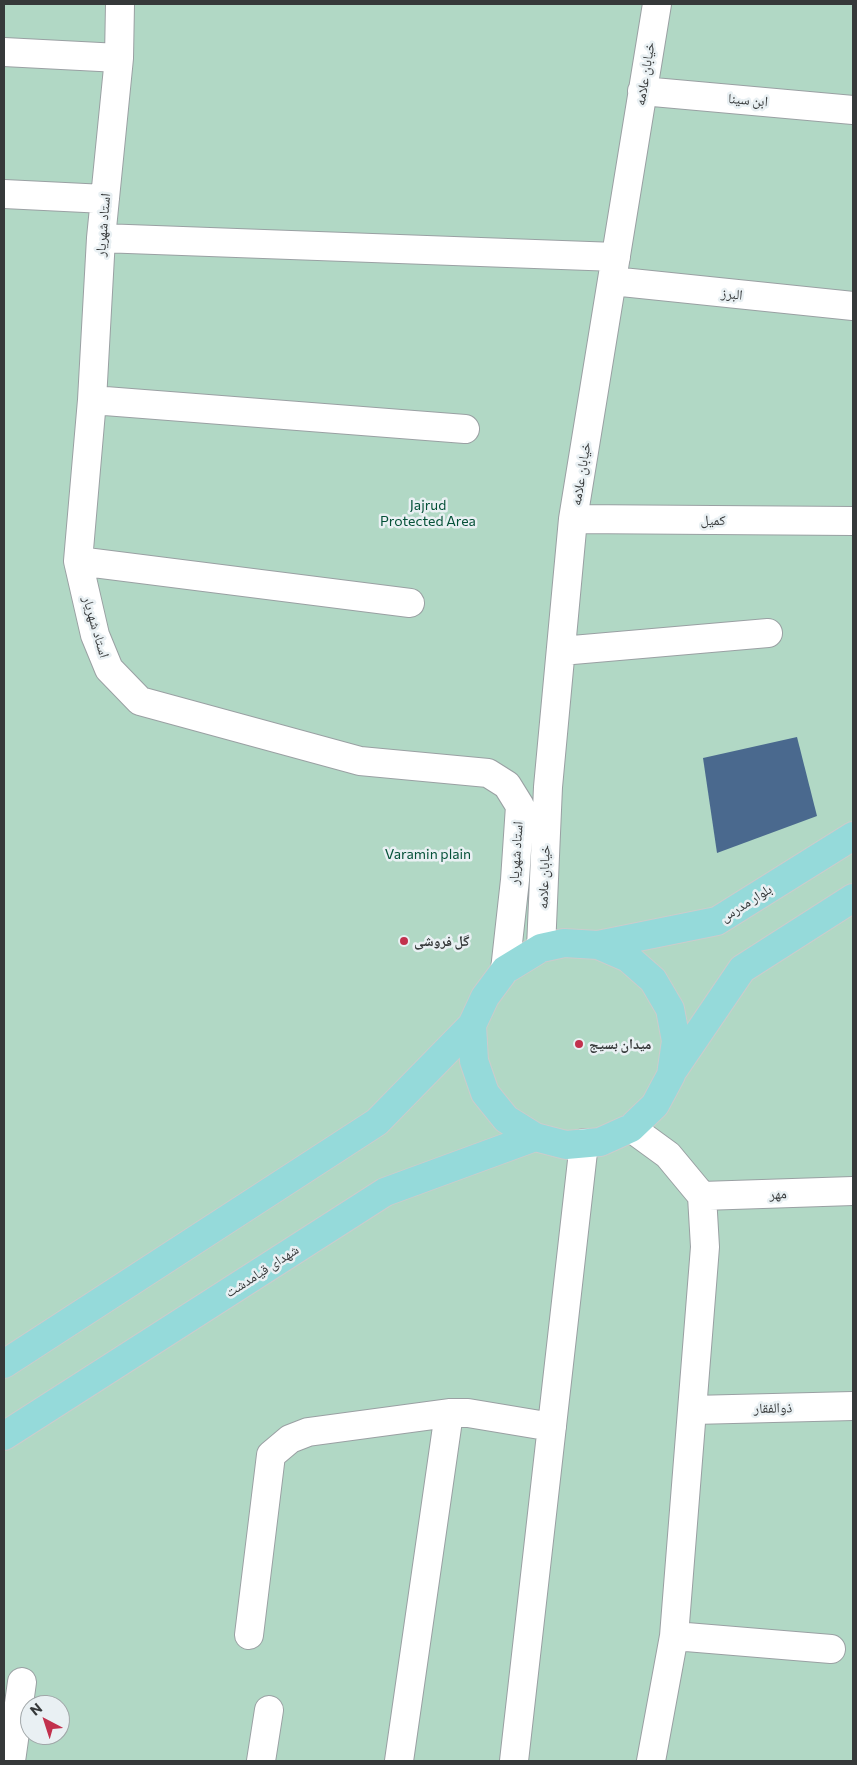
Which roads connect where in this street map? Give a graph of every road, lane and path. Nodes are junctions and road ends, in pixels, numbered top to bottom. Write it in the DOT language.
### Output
graph roads {
  1 [pos="120,4"];
  2 [pos="657,4"];
  3 [pos="4,52"];
  4 [pos="119,58"];
  5 [pos="642,90"];
  6 [pos="853,110"];
  7 [pos="4,194"];
  8 [pos="105,198"];
  9 [pos="101,238"];
  10 [pos="614,269"];
  11 [pos="853,306"];
  12 [pos="92,400"];
  13 [pos="465,430"];
  14 [pos="573,519"];
  15 [pos="853,521"];
  16 [pos="78,561"];
  17 [pos="410,603"];
  18 [pos="768,633"];
  19 [pos="561,651"];
  20 [pos="853,836"];
  21 [pos="853,898"];
  22 [pos="598,945"];
  23 [pos="541,948"];
  24 [pos="505,970"];
  25 [pos="472,1025"];
  26 [pos="671,1075"];
  27 [pos="631,1128"];
  28 [pos="535,1137"];
  29 [pos="584,1143"];
  30 [pos="853,1192"];
  31 [pos="702,1196"];
  32 [pos="4,1364"];
  33 [pos="853,1406"];
  34 [pos="693,1410"];
  35 [pos="449,1413"];
  36 [pos="552,1427"];
  37 [pos="4,1436"];
  38 [pos="249,1634"];
  39 [pos="674,1636"];
  40 [pos="831,1649"];
  41 [pos="22,1682"];
  42 [pos="269,1710"];
  43 [pos="11,1761"];
  44 [pos="262,1761"];
  45 [pos="399,1761"];
  46 [pos="514,1761"];
  47 [pos="651,1761"];
  1 -- 4 [label="street, استاد شهریار"];
  2 -- 5 [label="street, خیابان علامه"];
  3 -- 4 [label="street"];
  4 -- 8 [label="street, استاد شهریار"];
  5 -- 6 [label="street, ابن سینا"];
  5 -- 10 [label="street, خیابان علامه"];
  7 -- 8 [label="street"];
  8 -- 9 [label="street, استاد شهریار"];
  9 -- 10 [label="street, البرز"];
  9 -- 12 [label="street, استاد شهریار"];
  10 -- 11 [label="street, البرز"];
  10 -- 14 [label="street, خیابان علامه"];
  12 -- 13 [label="street"];
  12 -- 16 [label="street, استاد شهریار"];
  14 -- 15 [label="street, کمیل"];
  14 -- 19 [label="street, خیابان علامه"];
  16 -- 17 [label="street"];
  16 -- 24 [label="street, استاد شهریار"];
  18 -- 19 [label="street"];
  19 -- 23 [label="street, خیابان علامه"];
  20 -- 22 [label="main road, بلوار مدرس"];
  21 -- 26 [label="main road"];
  22 -- 23 [label="main road"];
  22 -- 26 [label="main road"];
  23 -- 24 [label="main road"];
  24 -- 25 [label="main road"];
  25 -- 28 [label="main road"];
  25 -- 32 [label="main road"];
  26 -- 27 [label="main road"];
  27 -- 29 [label="main road"];
  27 -- 31 [label="street"];
  28 -- 29 [label="main road"];
  28 -- 37 [label="main road, شهدای قیامدشت"];
  29 -- 36 [label="street"];
  30 -- 31 [label="street, مهر"];
  31 -- 34 [label="street"];
  33 -- 34 [label="street, ذوالفقار"];
  34 -- 39 [label="street"];
  35 -- 36 [label="street"];
  35 -- 38 [label="street"];
  35 -- 45 [label="street"];
  36 -- 46 [label="street"];
  39 -- 40 [label="street"];
  39 -- 47 [label="street"];
  41 -- 43 [label="street"];
  42 -- 44 [label="street"];
}
